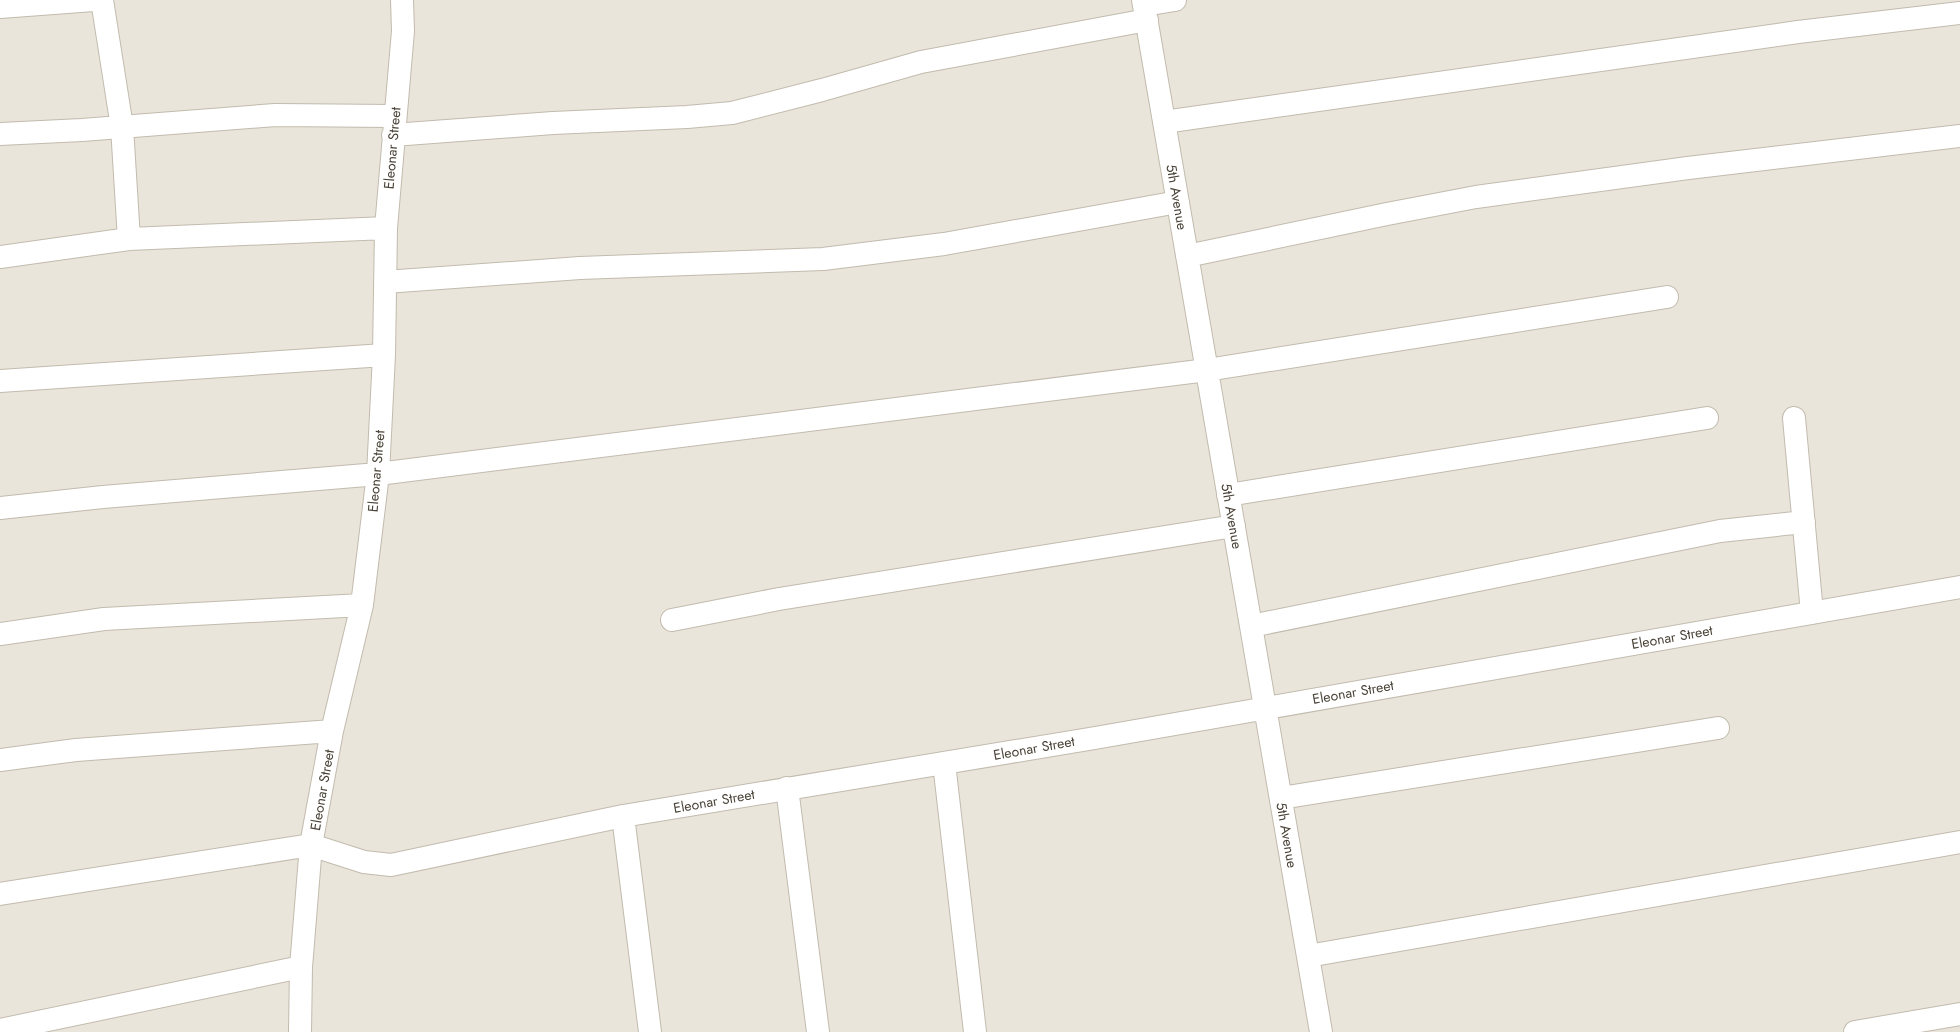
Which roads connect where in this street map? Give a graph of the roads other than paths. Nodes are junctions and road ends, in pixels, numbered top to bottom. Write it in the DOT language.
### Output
graph roads {
  1 [pos="94,0"];
  2 [pos="102,0"];
  3 [pos="402,0"];
  4 [pos="1175,0"];
  5 [pos="0,6"];
  6 [pos="1145,8"];
  7 [pos="1960,13"];
  8 [pos="1164,122"];
  9 [pos="394,125"];
  10 [pos="122,127"];
  11 [pos="0,134"];
  12 [pos="1960,136"];
  13 [pos="1178,202"];
  14 [pos="386,228"];
  15 [pos="129,239"];
  16 [pos="1187,256"];
  17 [pos="0,257"];
  18 [pos="385,282"];
  19 [pos="1667,298"];
  20 [pos="384,355"];
  21 [pos="1207,370"];
  22 [pos="0,381"];
  23 [pos="1707,418"];
  24 [pos="1794,418"];
  25 [pos="378,474"];
  26 [pos="1228,495"];
  27 [pos="0,508"];
  28 [pos="1804,522"];
  29 [pos="1234,526"];
  30 [pos="1960,587"];
  31 [pos="362,605"];
  32 [pos="1812,612"];
  33 [pos="672,620"];
  34 [pos="1251,626"];
  35 [pos="0,634"];
  36 [pos="1265,708"];
  37 [pos="1718,728"];
  38 [pos="332,731"];
  39 [pos="0,760"];
  40 [pos="944,763"];
  41 [pos="786,788"];
  42 [pos="1281,798"];
  43 [pos="623,816"];
  44 [pos="1960,842"];
  45 [pos="312,845"];
  46 [pos="0,894"];
  47 [pos="1308,956"];
  48 [pos="301,967"];
  49 [pos="1960,1014"];
  50 [pos="0,1030"];
  51 [pos="300,1032"];
  52 [pos="650,1032"];
  53 [pos="818,1032"];
  54 [pos="975,1032"];
  55 [pos="1321,1032"];
  56 [pos="1855,1032"];
  1 -- 5 [label="street"];
  2 -- 10 [label="street"];
  3 -- 9 [label="street, Eleonar Street"];
  4 -- 6 [label="street"];
  6 -- 8 [label="street, 5th Avenue"];
  6 -- 9 [label="street"];
  7 -- 8 [label="street"];
  8 -- 13 [label="street, 5th Avenue"];
  9 -- 10 [label="street"];
  9 -- 14 [label="street, Eleonar Street"];
  10 -- 11 [label="street"];
  10 -- 15 [label="street"];
  12 -- 16 [label="street"];
  13 -- 16 [label="street, 5th Avenue"];
  13 -- 18 [label="street"];
  14 -- 15 [label="street"];
  14 -- 18 [label="street, Eleonar Street"];
  15 -- 17 [label="street"];
  16 -- 21 [label="street, 5th Avenue"];
  18 -- 20 [label="street, Eleonar Street"];
  19 -- 21 [label="street"];
  20 -- 22 [label="street"];
  20 -- 25 [label="street, Eleonar Street"];
  21 -- 25 [label="street"];
  21 -- 26 [label="street, 5th Avenue"];
  23 -- 26 [label="street"];
  24 -- 28 [label="street"];
  25 -- 27 [label="street"];
  25 -- 31 [label="street, Eleonar Street"];
  26 -- 29 [label="street, 5th Avenue"];
  28 -- 32 [label="street"];
  28 -- 34 [label="street"];
  29 -- 33 [label="street"];
  29 -- 34 [label="street, 5th Avenue"];
  30 -- 32 [label="street, Eleonar Street"];
  31 -- 35 [label="street"];
  31 -- 38 [label="street, Eleonar Street"];
  32 -- 36 [label="street, Eleonar Street"];
  34 -- 36 [label="street, 5th Avenue"];
  36 -- 40 [label="street, Eleonar Street"];
  36 -- 42 [label="street, 5th Avenue"];
  37 -- 42 [label="street"];
  38 -- 39 [label="street"];
  38 -- 45 [label="street, Eleonar Street"];
  40 -- 41 [label="street, Eleonar Street"];
  40 -- 54 [label="street"];
  41 -- 43 [label="street, Eleonar Street"];
  41 -- 53 [label="street"];
  42 -- 47 [label="street, 5th Avenue"];
  43 -- 45 [label="street, Eleonar Street"];
  43 -- 52 [label="street"];
  44 -- 47 [label="street"];
  45 -- 46 [label="street"];
  45 -- 48 [label="street"];
  47 -- 55 [label="street, 5th Avenue"];
  48 -- 50 [label="street"];
  48 -- 51 [label="street"];
  49 -- 56 [label="street"];
}
